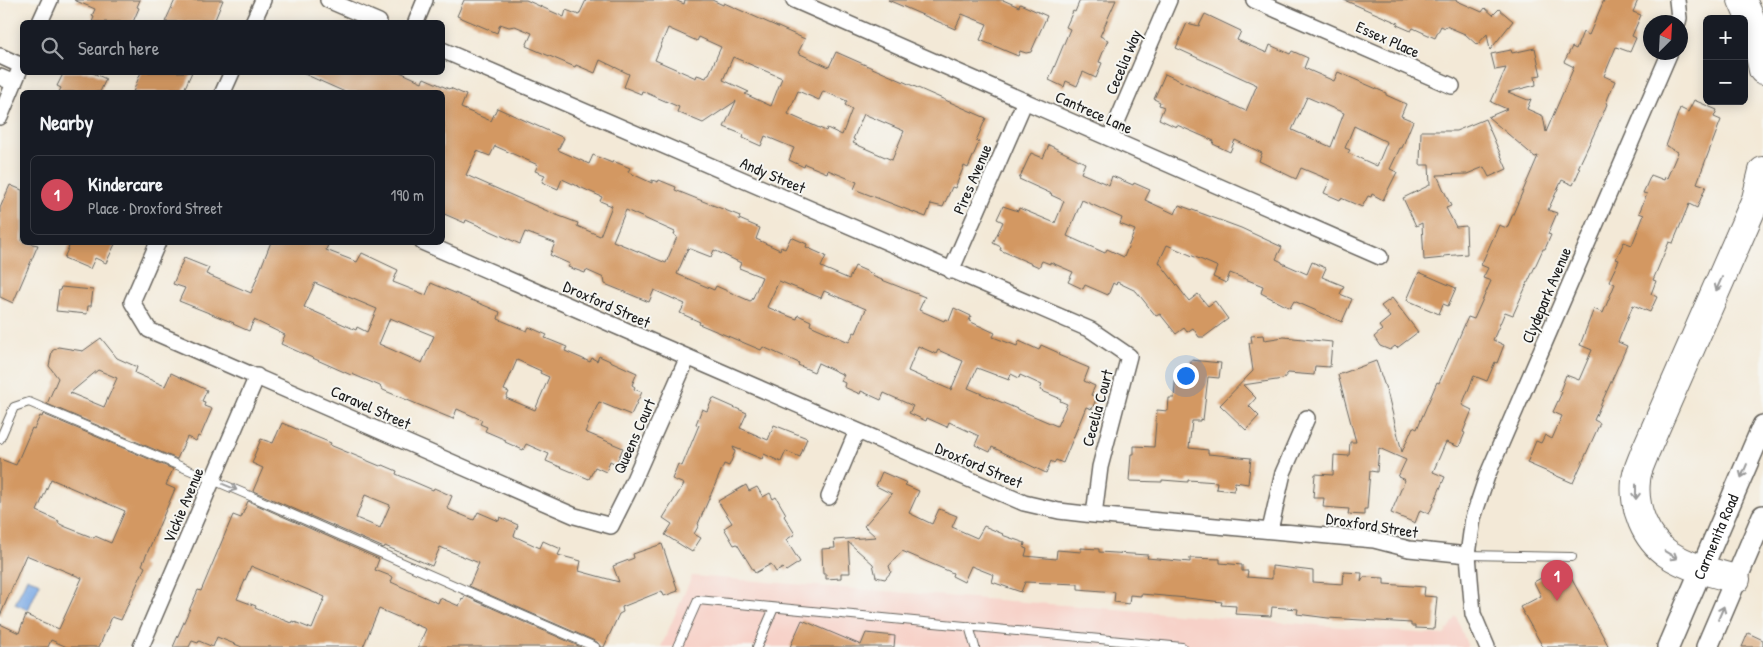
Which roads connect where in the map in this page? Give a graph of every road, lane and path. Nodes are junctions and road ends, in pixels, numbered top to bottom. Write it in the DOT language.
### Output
graph roads {
  1 [pos="50,0"];
  2 [pos="263,0"];
  3 [pos="328,0"];
  4 [pos="426,0"];
  5 [pos="794,0"];
  6 [pos="1169,0"];
  7 [pos="1254,0"];
  8 [pos="1677,0"];
  9 [pos="1742,0"];
  10 [pos="1679,15"];
  11 [pos="41,20"];
  12 [pos="254,20"];
  13 [pos="374,20"];
  14 [pos="417,20"];
  15 [pos="445,51"];
  16 [pos="0,56"];
  17 [pos="1667,60"];
  18 [pos="20,64"];
  19 [pos="20,70"];
  20 [pos="1763,70"];
  21 [pos="231,75"];
  22 [pos="0,77"];
  23 [pos="14,83"];
  24 [pos="1452,86"];
  25 [pos="224,90"];
  26 [pos="1024,101"];
  27 [pos="0,117"];
  28 [pos="1110,138"];
  29 [pos="1763,171"];
  30 [pos="157,245"];
  31 [pos="429,245"];
  32 [pos="1380,257"];
  33 [pos="951,271"];
  34 [pos="1091,330"];
  35 [pos="688,359"];
  36 [pos="257,376"];
  37 [pos="1307,418"];
  38 [pos="1763,426"];
  39 [pos="857,431"];
  40 [pos="0,439"];
  41 [pos="213,480"];
  42 [pos="829,497"];
  43 [pos="1094,515"];
  44 [pos="1763,516"];
  45 [pos="611,526"];
  46 [pos="1270,530"];
  47 [pos="1468,555"];
  48 [pos="1572,557"];
  49 [pos="1702,570"];
  50 [pos="1736,579"];
  51 [pos="774,608"];
  52 [pos="969,626"];
  53 [pos="141,647"];
  54 [pos="595,647"];
  55 [pos="677,647"];
  56 [pos="757,647"];
  57 [pos="975,647"];
  58 [pos="1182,647"];
  59 [pos="1487,647"];
  60 [pos="1668,647"];
  61 [pos="1707,647"];
  1 -- 11 [label="street"];
  2 -- 12 [label="street"];
  3 -- 13 [label="street"];
  4 -- 14 [label="street"];
  5 -- 26 [label="street, Cantrece Lane"];
  6 -- 28 [label="street, Cecelia Way"];
  7 -- 24 [label="street, Essex Place"];
  8 -- 10 [label="street"];
  9 -- 20 [label="highway"];
  15 -- 33 [label="street, Andy Street"];
  16 -- 18 [label="street"];
  17 -- 47 [label="street, Clydepark Avenue"];
  19 -- 23 [label="street"];
  21 -- 25 [label="street"];
  22 -- 23 [label="street"];
  23 -- 27 [label="street"];
  26 -- 28 [label="street, Cantrece Lane"];
  26 -- 33 [label="street, Pires Avenue"];
  28 -- 32 [label="street, Cantrece Lane"];
  29 -- 49 [label="highway, one-way"];
  30 -- 36 [label="street, Caravel Street"];
  31 -- 35 [label="street, Droxford Street"];
  33 -- 34 [label="street, Andy Street"];
  34 -- 43 [label="street, Cecelia Court"];
  35 -- 39 [label="street, Droxford Street"];
  35 -- 45 [label="street, Queens Court"];
  36 -- 41 [label="street, Vickie Avenue"];
  36 -- 45 [label="street, Caravel Street"];
  37 -- 46 [label="street"];
  38 -- 49 [label="main road, Carmenita Road, one-way"];
  39 -- 42 [label="street"];
  39 -- 43 [label="street, Droxford Street"];
  40 -- 41 [label="lane"];
  41 -- 53 [label="street, Vickie Avenue"];
  41 -- 54 [label="lane, one-way"];
  43 -- 46 [label="street, Droxford Street"];
  44 -- 50 [label="main road"];
  46 -- 47 [label="street, Droxford Street"];
  47 -- 48 [label="lane"];
  47 -- 59 [label="street"];
  49 -- 50 [label="highway"];
  49 -- 60 [label="main road, Carmenita Road"];
  61 -- 50 [label="main road, one-way"];
  51 -- 52 [label="lane"];
  51 -- 55 [label="lane"];
  51 -- 56 [label="lane"];
  52 -- 57 [label="lane"];
  52 -- 58 [label="lane"];
}
